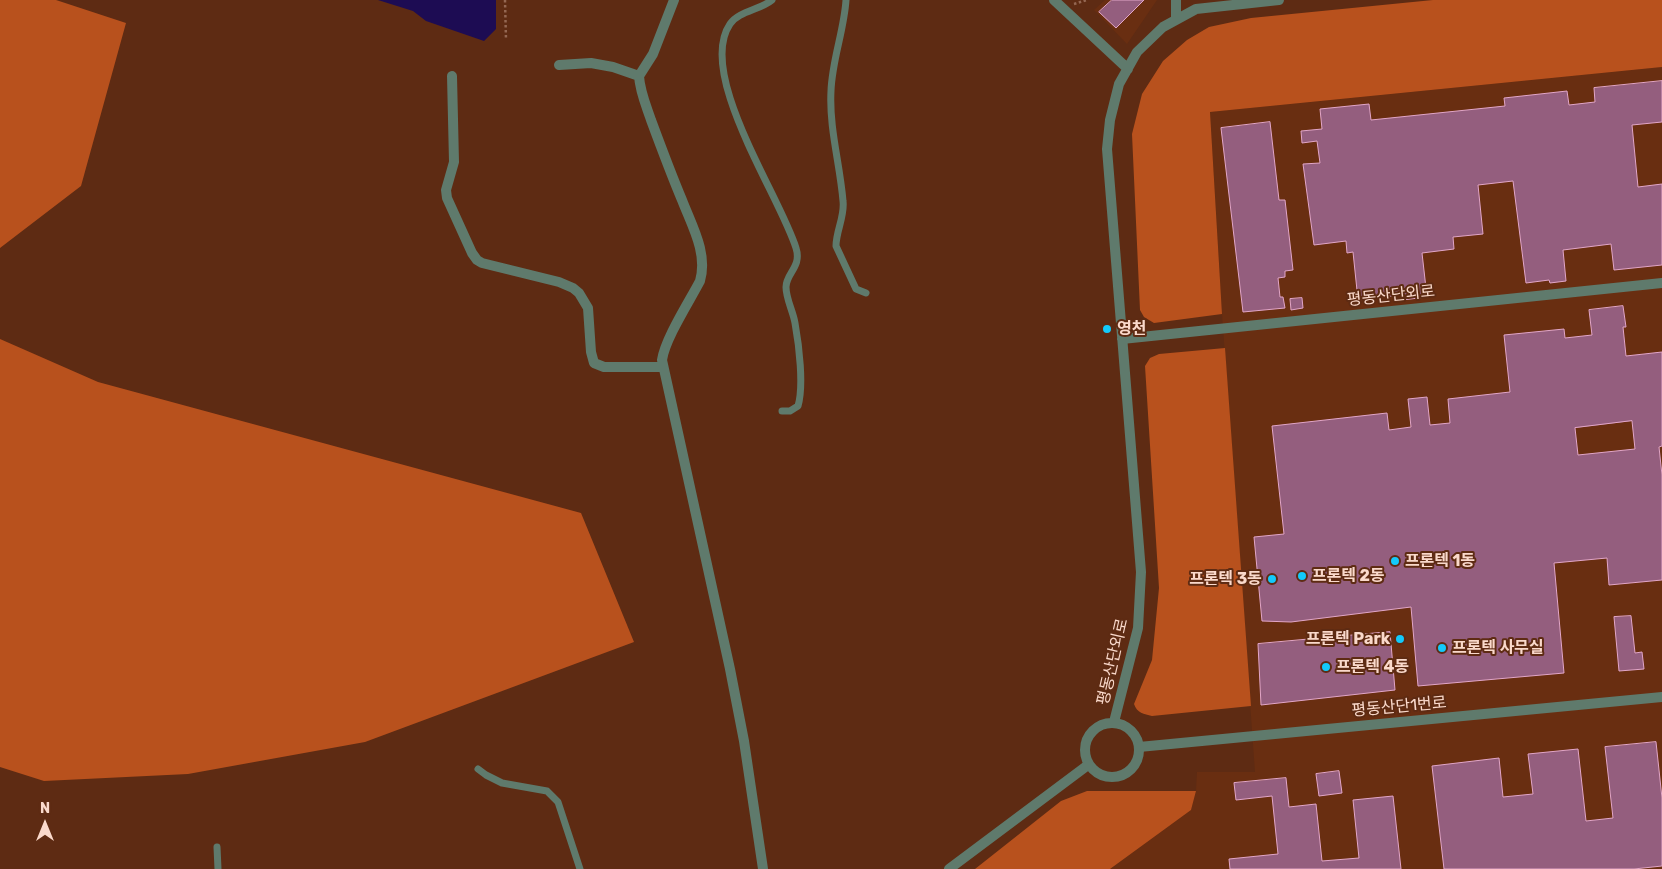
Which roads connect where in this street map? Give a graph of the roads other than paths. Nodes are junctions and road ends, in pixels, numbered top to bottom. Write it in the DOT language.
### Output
graph roads {
  1 [pos="674,0"];
  2 [pos="772,0"];
  3 [pos="846,0"];
  4 [pos="1054,0"];
  5 [pos="1176,0"];
  6 [pos="1280,0"];
  7 [pos="1176,20"];
  8 [pos="559,66"];
  9 [pos="1128,69"];
  10 [pos="452,76"];
  11 [pos="639,76"];
  12 [pos="1662,283"];
  13 [pos="866,293"];
  14 [pos="1122,340"];
  15 [pos="663,367"];
  16 [pos="782,411"];
  17 [pos="1662,697"];
  18 [pos="1114,722"];
  19 [pos="1139,747"];
  20 [pos="1088,765"];
  21 [pos="478,769"];
  22 [pos="217,848"];
  23 [pos="218,869"];
  24 [pos="580,869"];
  25 [pos="763,869"];
  26 [pos="949,869"];
  1 -- 11 [label="street"];
  2 -- 16 [label="lane"];
  3 -- 13 [label="lane"];
  4 -- 9 [label="street"];
  5 -- 7 [label="street"];
  6 -- 7 [label="street, 평동산단외로"];
  7 -- 9 [label="street, 평동산단외로"];
  8 -- 11 [label="street"];
  9 -- 14 [label="street, 평동산단외로"];
  10 -- 15 [label="street"];
  11 -- 15 [label="street"];
  12 -- 14 [label="street, 평동산단외로"];
  14 -- 18 [label="street, 평동산단외로"];
  15 -- 25 [label="street"];
  17 -- 19 [label="street, 평동산단1번로"];
  18 -- 19 [label="street"];
  18 -- 20 [label="street"];
  19 -- 20 [label="street"];
  20 -- 26 [label="street"];
  21 -- 24 [label="lane"];
  22 -- 23 [label="lane"];
}
